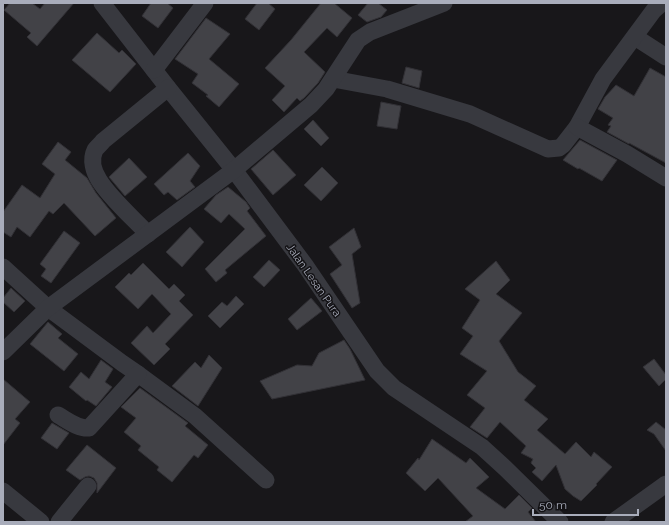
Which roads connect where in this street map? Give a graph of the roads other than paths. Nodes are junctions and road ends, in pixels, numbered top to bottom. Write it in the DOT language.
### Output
graph roads {
  1 [pos="205,3"];
  2 [pos="444,3"];
  3 [pos="662,3"];
  4 [pos="111,7"];
  5 [pos="422,7"];
  6 [pos="634,37"];
  7 [pos="666,57"];
  8 [pos="154,70"];
  9 [pos="333,79"];
  10 [pos="168,88"];
  11 [pos="577,127"];
  12 [pos="234,170"];
  13 [pos="666,178"];
  14 [pos="148,234"];
  15 [pos="3,267"];
  16 [pos="48,308"];
  17 [pos="3,352"];
  18 [pos="138,374"];
  19 [pos="58,415"];
  20 [pos="266,480"];
  21 [pos="666,484"];
  22 [pos="88,486"];
  23 [pos="3,491"];
  24 [pos="41,522"];
  25 [pos="59,522"];
  26 [pos="560,522"];
  27 [pos="613,522"];
  1 -- 8 [label="street"];
  2 -- 5 [label="street"];
  3 -- 6 [label="street"];
  4 -- 8 [label="street, Jalan Lesan Pura"];
  5 -- 9 [label="street"];
  6 -- 7 [label="street"];
  6 -- 11 [label="street"];
  8 -- 10 [label="street, Jalan Lesan Pura"];
  9 -- 11 [label="street"];
  9 -- 12 [label="street"];
  10 -- 12 [label="street, Jalan Lesan Pura"];
  10 -- 14 [label="street"];
  11 -- 13 [label="street"];
  12 -- 14 [label="street"];
  12 -- 26 [label="street, Jalan Lesan Pura"];
  14 -- 16 [label="street"];
  15 -- 16 [label="street"];
  16 -- 17 [label="street"];
  16 -- 18 [label="street"];
  18 -- 19 [label="street"];
  18 -- 20 [label="street"];
  21 -- 27 [label="street"];
  22 -- 25 [label="street"];
  23 -- 24 [label="street"];
}
